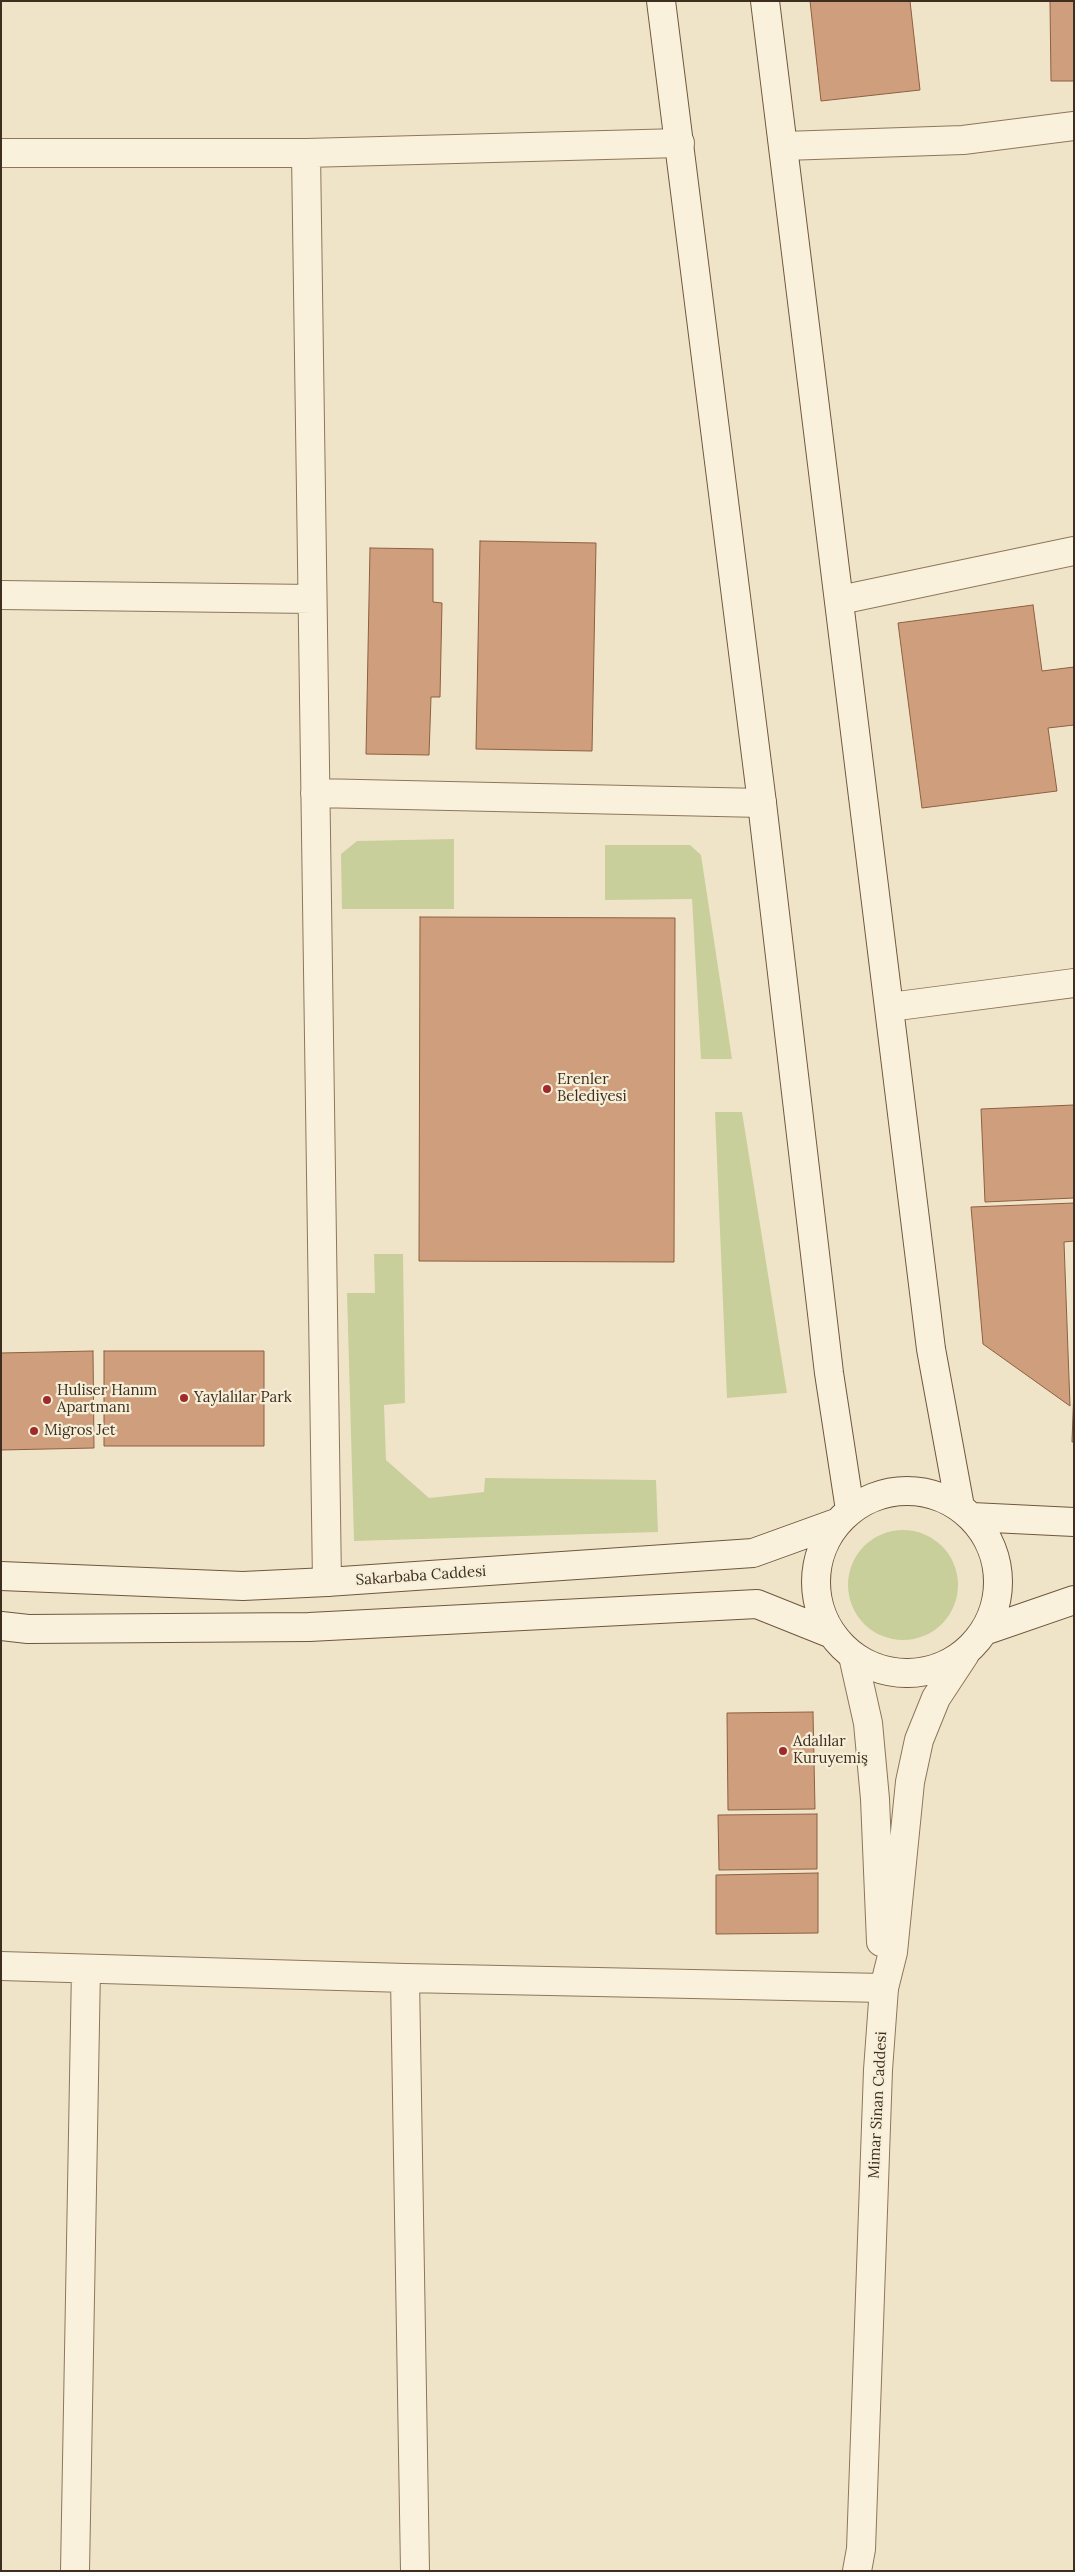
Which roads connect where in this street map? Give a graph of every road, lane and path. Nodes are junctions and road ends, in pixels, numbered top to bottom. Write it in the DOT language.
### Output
graph roads {
  1 [pos="661,1"];
  2 [pos="765,1"];
  3 [pos="1074,126"];
  4 [pos="680,142"];
  5 [pos="784,146"];
  6 [pos="1,153"];
  7 [pos="306,153"];
  8 [pos="1074,551"];
  9 [pos="1,595"];
  10 [pos="312,599"];
  11 [pos="840,600"];
  12 [pos="315,793"];
  13 [pos="762,803"];
  14 [pos="1074,983"];
  15 [pos="890,1008"];
  16 [pos="966,1512"];
  17 [pos="843,1517"];
  18 [pos="1074,1522"];
  19 [pos="1,1576"];
  20 [pos="327,1582"];
  21 [pos="1074,1600"];
  22 [pos="1,1626"];
  23 [pos="984,1631"];
  24 [pos="832,1634"];
  25 [pos="965,1654"];
  26 [pos="853,1656"];
  27 [pos="1,1966"];
  28 [pos="86,1969"];
  29 [pos="405,1978"];
  30 [pos="884,1988"];
  31 [pos="75,2571"];
  32 [pos="415,2571"];
  33 [pos="858,2571"];
  1 -- 4 [label="street"];
  2 -- 5 [label="street"];
  3 -- 5 [label="street"];
  4 -- 7 [label="street"];
  4 -- 13 [label="street"];
  5 -- 11 [label="street"];
  6 -- 7 [label="street"];
  7 -- 10 [label="street"];
  8 -- 11 [label="street"];
  9 -- 10 [label="street"];
  10 -- 12 [label="street"];
  11 -- 15 [label="street"];
  12 -- 13 [label="street"];
  12 -- 20 [label="street"];
  13 -- 17 [label="street"];
  14 -- 15 [label="street"];
  15 -- 16 [label="street"];
  16 -- 17 [label="street, Sakarbaba Caddesi"];
  16 -- 18 [label="street"];
  16 -- 23 [label="street"];
  17 -- 20 [label="street, Sakarbaba Caddesi"];
  17 -- 24 [label="street"];
  19 -- 20 [label="street, Sakarbaba Caddesi"];
  21 -- 23 [label="street"];
  22 -- 24 [label="street"];
  23 -- 25 [label="street, Mimar Sinan Caddesi"];
  24 -- 26 [label="street"];
  25 -- 26 [label="street"];
  25 -- 30 [label="street, Mimar Sinan Caddesi"];
  26 -- 30 [label="street"];
  27 -- 28 [label="street"];
  28 -- 29 [label="street"];
  28 -- 31 [label="street"];
  29 -- 30 [label="street"];
  29 -- 32 [label="street"];
  30 -- 33 [label="street, Mimar Sinan Caddesi"];
}
